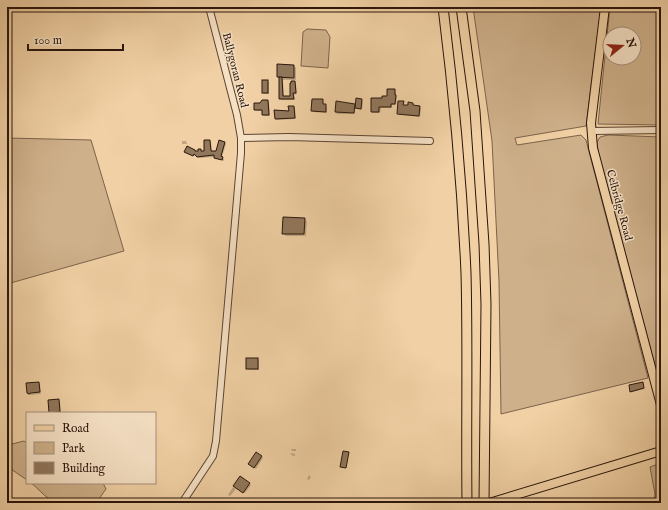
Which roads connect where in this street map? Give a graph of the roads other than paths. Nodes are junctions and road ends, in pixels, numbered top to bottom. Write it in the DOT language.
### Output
graph roads {
  1 [pos="210,7"];
  2 [pos="442,7"];
  3 [pos="461,7"];
  4 [pos="605,7"];
  5 [pos="592,130"];
  6 [pos="661,130"];
  7 [pos="241,138"];
  8 [pos="430,141"];
  9 [pos="661,404"];
  10 [pos="661,451"];
  11 [pos="182,503"];
  12 [pos="467,503"];
  13 [pos="484,503"];
  14 [pos="489,503"];
  1 -- 7 [label="street, Ballygoran Road"];
  2 -- 12 [label="highway"];
  3 -- 13 [label="highway"];
  4 -- 5 [label="main road, Celbridge Road"];
  5 -- 6 [label="street"];
  5 -- 9 [label="main road, Celbridge Road"];
  7 -- 8 [label="street"];
  7 -- 11 [label="street, Ballygoran Road"];
  10 -- 14 [label="main road"];
}
